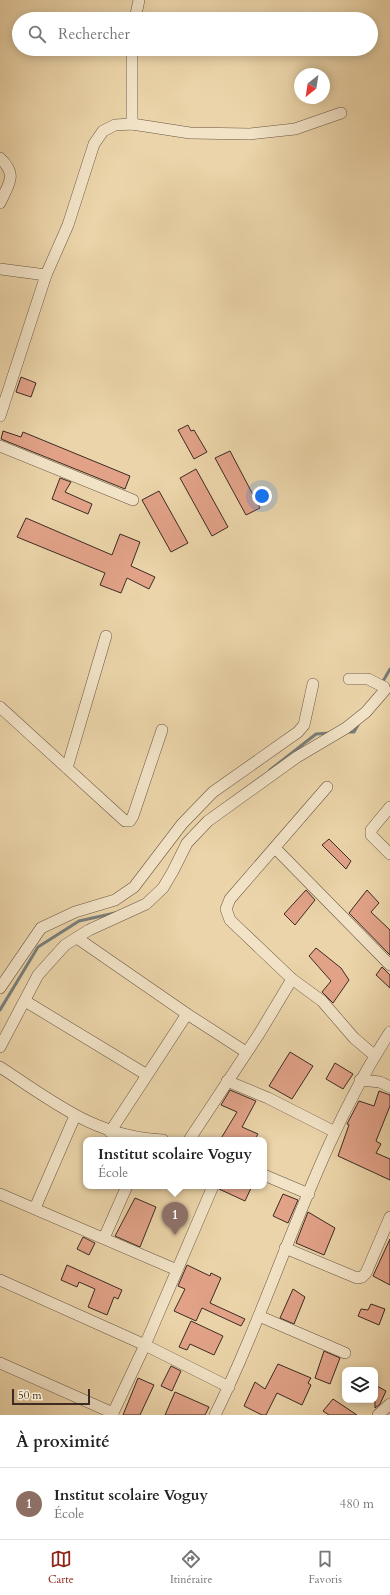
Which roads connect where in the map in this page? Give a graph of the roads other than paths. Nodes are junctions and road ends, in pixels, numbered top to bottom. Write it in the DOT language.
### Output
graph roads {
  1 [pos="139,0"];
  2 [pos="136,12"];
  3 [pos="132,56"];
  4 [pos="341,112"];
  5 [pos="132,124"];
  6 [pos="0,158"];
  7 [pos="0,203"];
  8 [pos="0,269"];
  9 [pos="46,275"];
  10 [pos="0,416"];
  11 [pos="0,446"];
  12 [pos="133,500"];
  13 [pos="106,636"];
  14 [pos="349,679"];
  15 [pos="312,684"];
  16 [pos="0,709"];
  17 [pos="162,730"];
  18 [pos="67,768"];
  19 [pos="327,787"];
  20 [pos="390,807"];
  21 [pos="275,848"];
  22 [pos="390,854"];
  23 [pos="77,938"];
  24 [pos="390,965"];
  25 [pos="292,979"];
  26 [pos="0,988"];
  27 [pos="25,1001"];
  28 [pos="187,1014"];
  29 [pos="390,1032"];
  30 [pos="0,1047"];
  31 [pos="246,1052"];
  32 [pos="375,1056"];
  33 [pos="0,1067"];
  34 [pos="147,1075"];
  35 [pos="360,1080"];
  36 [pos="227,1081"];
  37 [pos="390,1087"];
  38 [pos="75,1116"];
  39 [pos="110,1132"];
  40 [pos="335,1132"];
  41 [pos="134,1137"];
  42 [pos="191,1137"];
  43 [pos="267,1176"];
  44 [pos="126,1189"];
  45 [pos="212,1189"];
  46 [pos="0,1194"];
  47 [pos="309,1194"];
  48 [pos="35,1208"];
  49 [pos="390,1217"];
  50 [pos="104,1238"];
  51 [pos="285,1248"];
  52 [pos="177,1270"];
  53 [pos="0,1280"];
  54 [pos="259,1316"];
  55 [pos="145,1345"];
  56 [pos="346,1353"];
  57 [pos="0,1363"];
  58 [pos="229,1386"];
  59 [pos="390,1404"];
  60 [pos="113,1414"];
  61 [pos="215,1415"];
  62 [pos="378,1415"];
  1 -- 2 [label="street"];
  3 -- 5 [label="street"];
  4 -- 5 [label="street"];
  5 -- 9 [label="street"];
  6 -- 7 [label="street"];
  8 -- 9 [label="street"];
  9 -- 10 [label="street"];
  11 -- 12 [label="street"];
  13 -- 18 [label="street"];
  14 -- 23 [label="street"];
  15 -- 26 [label="street"];
  16 -- 18 [label="street"];
  17 -- 18 [label="street"];
  19 -- 21 [label="street"];
  20 -- 22 [label="street"];
  21 -- 24 [label="street"];
  21 -- 25 [label="street"];
  23 -- 27 [label="street"];
  23 -- 28 [label="street"];
  25 -- 31 [label="street"];
  25 -- 32 [label="street"];
  27 -- 30 [label="street"];
  27 -- 34 [label="street"];
  28 -- 31 [label="street"];
  28 -- 34 [label="street"];
  29 -- 32 [label="street"];
  31 -- 36 [label="street"];
  32 -- 35 [label="street"];
  33 -- 38 [label="street"];
  34 -- 39 [label="street"];
  35 -- 37 [label="street"];
  35 -- 40 [label="street"];
  36 -- 40 [label="street"];
  36 -- 42 [label="street"];
  38 -- 39 [label="street"];
  38 -- 48 [label="street"];
  39 -- 41 [label="street"];
  40 -- 47 [label="street"];
  43 -- 47 [label="street"];
  44 -- 50 [label="street"];
  45 -- 52 [label="street"];
  46 -- 48 [label="street"];
  47 -- 51 [label="street"];
  48 -- 50 [label="street"];
  49 -- 51 [label="street"];
  50 -- 52 [label="street"];
  51 -- 54 [label="street"];
  52 -- 55 [label="street"];
  53 -- 55 [label="street"];
  54 -- 56 [label="street"];
  54 -- 58 [label="street"];
  55 -- 58 [label="street"];
  55 -- 60 [label="street"];
  57 -- 60 [label="street"];
  58 -- 61 [label="street"];
  59 -- 62 [label="street"];
}
